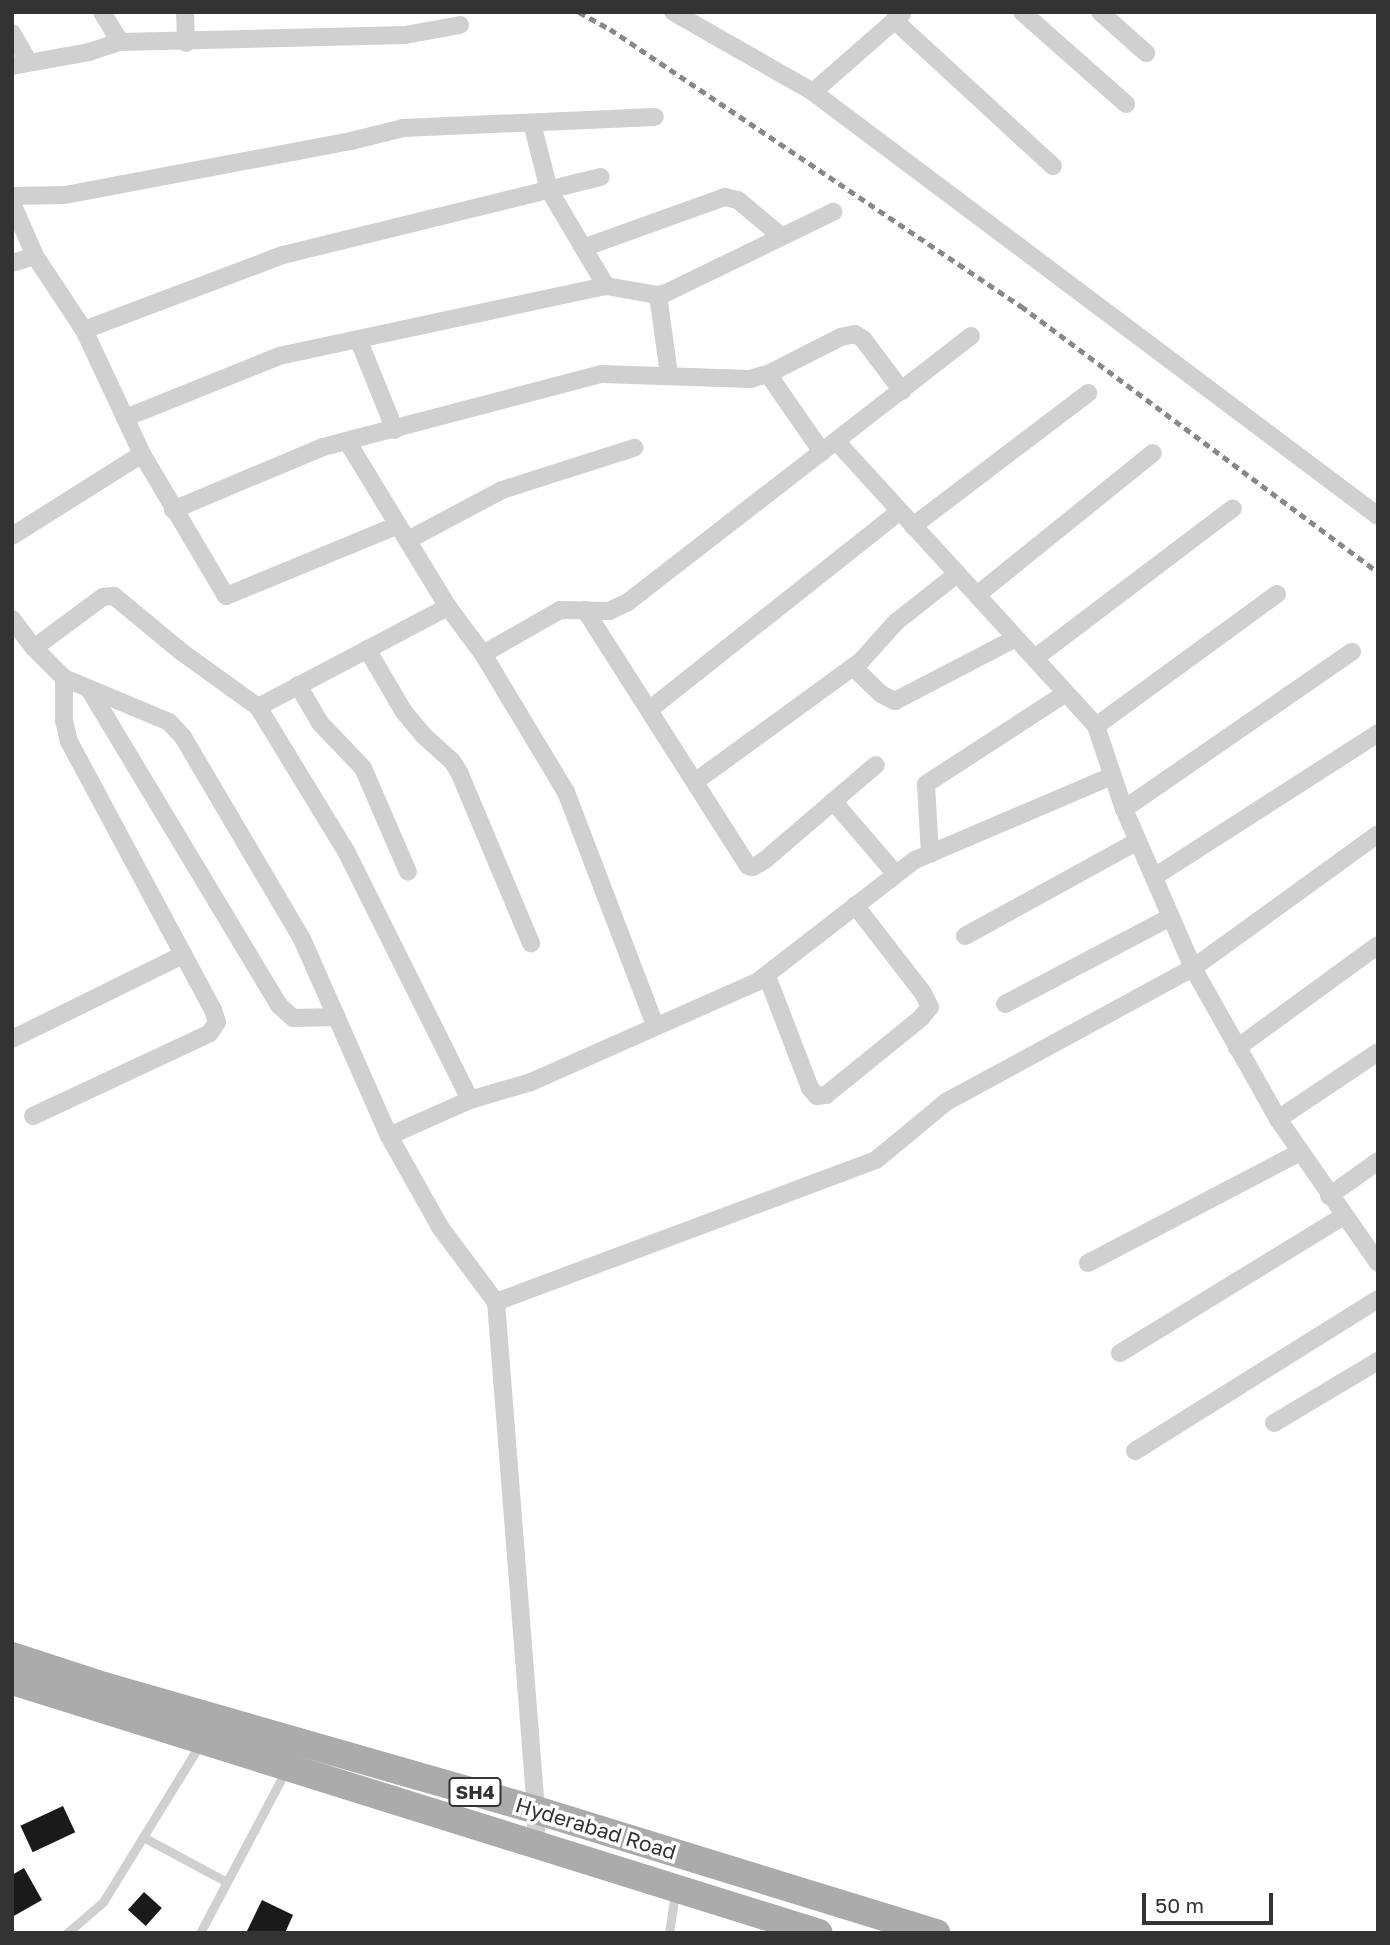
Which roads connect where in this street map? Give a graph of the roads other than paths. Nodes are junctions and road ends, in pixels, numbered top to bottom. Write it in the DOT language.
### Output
graph roads {
  1 [pos="102,12"];
  2 [pos="185,12"];
  3 [pos="673,12"];
  4 [pos="1022,12"];
  5 [pos="1100,12"];
  6 [pos="899,16"];
  7 [pos="460,24"];
  8 [pos="12,33"];
  9 [pos="120,42"];
  10 [pos="186,43"];
  11 [pos="1146,53"];
  12 [pos="21,64"];
  13 [pos="813,92"];
  14 [pos="1126,104"];
  15 [pos="655,117"];
  16 [pos="532,122"];
  17 [pos="1053,166"];
  18 [pos="601,177"];
  19 [pos="549,190"];
  20 [pos="12,196"];
  21 [pos="12,204"];
  22 [pos="833,212"];
  23 [pos="782,237"];
  24 [pos="583,247"];
  25 [pos="35,256"];
  26 [pos="12,263"];
  27 [pos="606,286"];
  28 [pos="657,295"];
  29 [pos="84,330"];
  30 [pos="971,336"];
  31 [pos="359,341"];
  32 [pos="669,374"];
  33 [pos="768,374"];
  34 [pos="902,391"];
  35 [pos="1088,393"];
  36 [pos="125,418"];
  37 [pos="395,430"];
  38 [pos="347,441"];
  39 [pos="830,447"];
  40 [pos="634,448"];
  41 [pos="1153,453"];
  42 [pos="142,454"];
  43 [pos="1233,508"];
  44 [pos="173,510"];
  45 [pos="900,511"];
  46 [pos="1378,516"];
  47 [pos="913,526"];
  48 [pos="403,532"];
  49 [pos="12,536"];
  50 [pos="957,574"];
  51 [pos="1277,594"];
  52 [pos="977,596"];
  53 [pos="448,607"];
  54 [pos="585,610"];
  55 [pos="12,619"];
  56 [pos="1016,638"];
  57 [pos="34,648"];
  58 [pos="367,649"];
  59 [pos="1352,652"];
  60 [pos="483,654"];
  61 [pos="1035,658"];
  62 [pos="853,667"];
  63 [pos="64,678"];
  64 [pos="298,685"];
  65 [pos="89,689"];
  66 [pos="1066,693"];
  67 [pos="258,707"];
  68 [pos="649,710"];
  69 [pos="1096,726"];
  70 [pos="1378,733"];
  71 [pos="876,765"];
  72 [pos="1112,776"];
  73 [pos="696,781"];
  74 [pos="833,801"];
  75 [pos="1124,809"];
  76 [pos="1378,834"];
  77 [pos="1138,841"];
  78 [pos="930,854"];
  79 [pos="408,872"];
  80 [pos="895,873"];
  81 [pos="1154,877"];
  82 [pos="855,905"];
  83 [pos="1171,917"];
  84 [pos="965,936"];
  85 [pos="531,943"];
  86 [pos="1378,945"];
  87 [pos="183,955"];
  88 [pos="1193,968"];
  89 [pos="767,976"];
  90 [pos="1005,1004"];
  91 [pos="337,1017"];
  92 [pos="655,1025"];
  93 [pos="12,1039"];
  94 [pos="1237,1048"];
  95 [pos="1378,1052"];
  96 [pos="470,1100"];
  97 [pos="33,1116"];
  98 [pos="1278,1119"];
  99 [pos="389,1136"];
  100 [pos="1300,1152"];
  101 [pos="1378,1161"];
  102 [pos="1329,1196"];
  103 [pos="1344,1216"];
  104 [pos="1088,1263"];
  105 [pos="1378,1263"];
  106 [pos="1378,1299"];
  107 [pos="496,1302"];
  108 [pos="1120,1353"];
  109 [pos="1378,1361"];
  110 [pos="1274,1423"];
  111 [pos="1135,1451"];
  112 [pos="12,1656"];
  113 [pos="12,1681"];
  114 [pos="202,1742"];
  115 [pos="287,1768"];
  116 [pos="537,1810"];
  117 [pos="143,1837"];
  118 [pos="536,1844"];
  119 [pos="227,1882"];
  120 [pos="676,1888"];
  121 [pos="67,1933"];
  122 [pos="200,1933"];
  123 [pos="669,1933"];
  124 [pos="819,1933"];
  125 [pos="937,1933"];
  1 -- 9 [label="street"];
  2 -- 10 [label="street"];
  3 -- 13 [label="street"];
  4 -- 14 [label="street"];
  5 -- 11 [label="street"];
  6 -- 13 [label="street"];
  6 -- 17 [label="street"];
  7 -- 10 [label="street"];
  8 -- 12 [label="street"];
  9 -- 10 [label="street"];
  9 -- 12 [label="street"];
  13 -- 46 [label="street"];
  15 -- 16 [label="street"];
  16 -- 19 [label="street"];
  16 -- 20 [label="street"];
  18 -- 19 [label="street"];
  19 -- 24 [label="street"];
  19 -- 29 [label="street"];
  21 -- 25 [label="street"];
  22 -- 23 [label="street"];
  23 -- 24 [label="street"];
  23 -- 28 [label="street"];
  24 -- 27 [label="street"];
  25 -- 26 [label="street"];
  25 -- 29 [label="street"];
  27 -- 28 [label="street"];
  27 -- 31 [label="street"];
  28 -- 32 [label="street"];
  29 -- 36 [label="street"];
  30 -- 34 [label="street"];
  31 -- 36 [label="street"];
  31 -- 37 [label="street"];
  32 -- 33 [label="street"];
  32 -- 37 [label="street"];
  33 -- 34 [label="street"];
  33 -- 39 [label="street"];
  34 -- 39 [label="street"];
  35 -- 47 [label="street"];
  36 -- 42 [label="street"];
  37 -- 38 [label="street"];
  38 -- 44 [label="street"];
  38 -- 48 [label="street"];
  39 -- 45 [label="street"];
  39 -- 54 [label="street"];
  40 -- 48 [label="street"];
  41 -- 52 [label="street"];
  42 -- 44 [label="street"];
  42 -- 49 [label="street"];
  43 -- 61 [label="street"];
  44 -- 48 [label="street"];
  45 -- 47 [label="street"];
  45 -- 68 [label="street"];
  47 -- 50 [label="street"];
  48 -- 53 [label="street"];
  50 -- 52 [label="street"];
  50 -- 62 [label="street"];
  51 -- 69 [label="street"];
  52 -- 56 [label="street"];
  53 -- 58 [label="street"];
  53 -- 60 [label="street"];
  54 -- 60 [label="street"];
  54 -- 68 [label="street"];
  55 -- 57 [label="street"];
  56 -- 61 [label="street"];
  56 -- 62 [label="street"];
  57 -- 63 [label="street"];
  57 -- 67 [label="street"];
  58 -- 64 [label="street"];
  58 -- 85 [label="street"];
  59 -- 75 [label="street"];
  60 -- 92 [label="street"];
  61 -- 66 [label="street"];
  62 -- 73 [label="street"];
  63 -- 65 [label="street"];
  63 -- 87 [label="street"];
  64 -- 67 [label="street"];
  64 -- 79 [label="street"];
  65 -- 91 [label="street"];
  65 -- 91 [label="street"];
  66 -- 69 [label="street"];
  66 -- 78 [label="street"];
  67 -- 96 [label="street"];
  68 -- 73 [label="street"];
  69 -- 72 [label="street"];
  70 -- 81 [label="street"];
  71 -- 74 [label="street"];
  72 -- 75 [label="street"];
  72 -- 78 [label="street"];
  73 -- 74 [label="street"];
  74 -- 80 [label="street"];
  75 -- 77 [label="street"];
  76 -- 88 [label="street"];
  77 -- 81 [label="street"];
  77 -- 84 [label="street"];
  78 -- 80 [label="street"];
  80 -- 82 [label="street"];
  81 -- 83 [label="street"];
  82 -- 89 [label="street"];
  82 -- 89 [label="street"];
  83 -- 88 [label="street"];
  83 -- 90 [label="street"];
  86 -- 94 [label="street"];
  87 -- 93 [label="street"];
  87 -- 97 [label="street"];
  88 -- 94 [label="street"];
  88 -- 107 [label="street"];
  89 -- 92 [label="street"];
  91 -- 99 [label="street"];
  92 -- 96 [label="street"];
  94 -- 98 [label="street"];
  95 -- 98 [label="street"];
  96 -- 99 [label="street"];
  98 -- 100 [label="street"];
  99 -- 107 [label="street"];
  100 -- 102 [label="street"];
  100 -- 104 [label="street"];
  101 -- 102 [label="street"];
  102 -- 103 [label="street"];
  103 -- 105 [label="street"];
  103 -- 108 [label="street"];
  106 -- 111 [label="street"];
  107 -- 116 [label="street"];
  109 -- 110 [label="street"];
  112 -- 116 [label="main road, Hyderabad Road / SH4"];
  113 -- 114 [label="main road, Hyderabad Road / SH4"];
  114 -- 115 [label="main road, Hyderabad Road / SH4"];
  114 -- 117 [label="lane"];
  115 -- 118 [label="main road, Hyderabad Road / SH4"];
  115 -- 119 [label="lane"];
  116 -- 118 [label="street"];
  116 -- 125 [label="main road, Hyderabad Road / SH4"];
  117 -- 119 [label="lane"];
  117 -- 121 [label="lane"];
  118 -- 120 [label="main road, Hyderabad Road / SH4"];
  119 -- 122 [label="lane"];
  120 -- 123 [label="lane"];
  120 -- 124 [label="main road, Hyderabad Road / SH4"];
}
